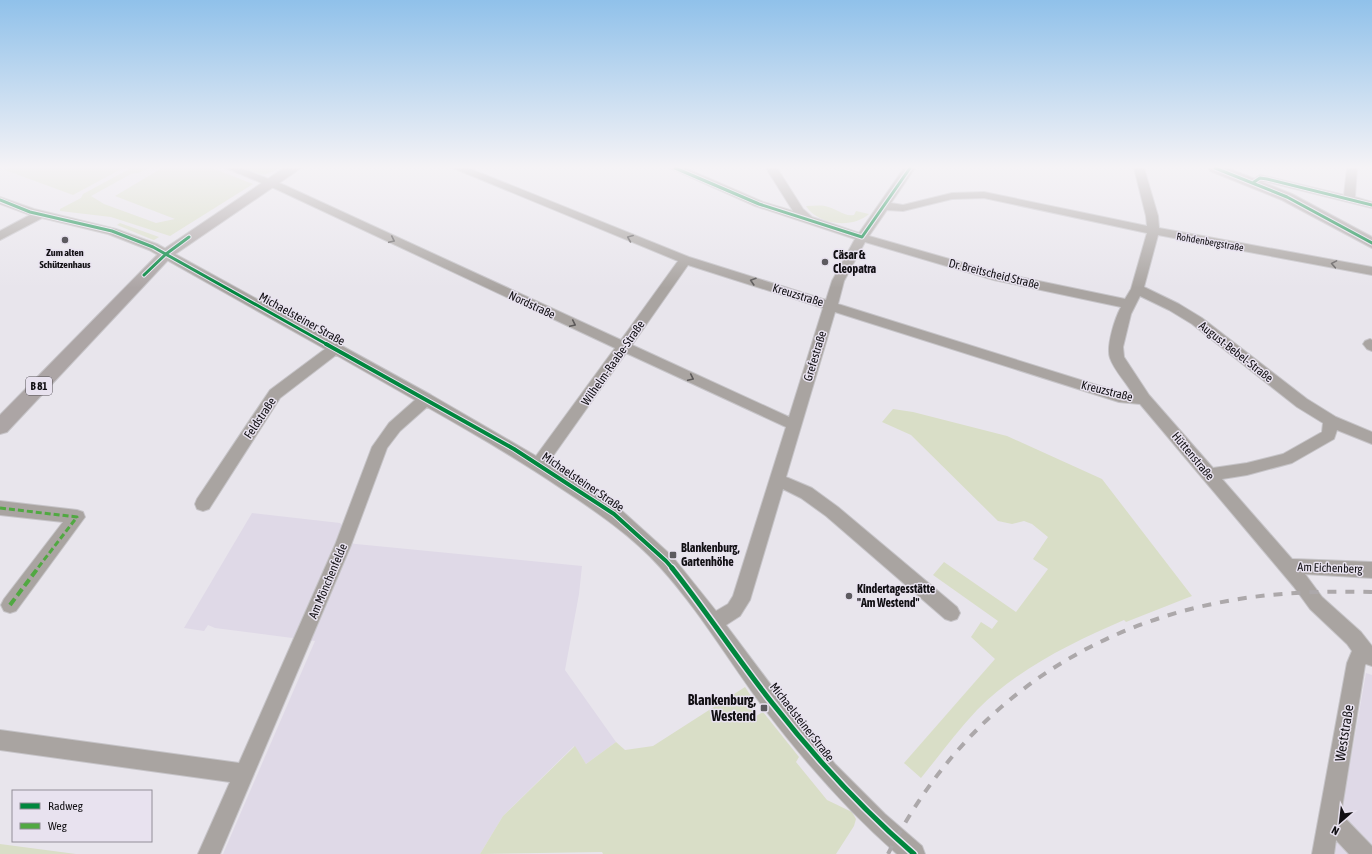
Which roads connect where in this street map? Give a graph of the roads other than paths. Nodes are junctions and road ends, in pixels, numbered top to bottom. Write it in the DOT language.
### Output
graph roads {
  1 [pos="20,208"];
  2 [pos="234,208"];
  3 [pos="324,208"];
  4 [pos="557,208"];
  5 [pos="772,208"];
  6 [pos="797,208"];
  7 [pos="883,208"];
  8 [pos="1044,208"];
  9 [pos="1150,208"];
  10 [pos="1309,208"];
  11 [pos="39,215"];
  12 [pos="808,219"];
  13 [pos="1153,231"];
  14 [pos="0,236"];
  15 [pos="862,237"];
  16 [pos="1372,243"];
  17 [pos="166,254"];
  18 [pos="686,260"];
  19 [pos="1372,271"];
  20 [pos="1137,289"];
  21 [pos="1128,304"];
  22 [pos="830,305"];
  23 [pos="625,348"];
  24 [pos="335,349"];
  25 [pos="1144,398"];
  26 [pos="426,399"];
  27 [pos="1331,421"];
  28 [pos="794,424"];
  29 [pos="0,427"];
  30 [pos="1372,438"];
  31 [pos="538,464"];
  32 [pos="1209,475"];
  33 [pos="777,480"];
  34 [pos="203,504"];
  35 [pos="0,508"];
  36 [pos="1288,567"];
  37 [pos="1372,570"];
  38 [pos="10,605"];
  39 [pos="951,613"];
  40 [pos="714,622"];
  41 [pos="1368,654"];
  42 [pos="0,740"];
  43 [pos="245,774"];
  44 [pos="1330,818"];
  45 [pos="209,854"];
  46 [pos="914,854"];
  47 [pos="1322,854"];
  48 [pos="1364,854"];
  1 -- 11 [label="street, Michaelsteiner Straße"];
  2 -- 17 [label="main road, B 81"];
  3 -- 23 [label="street, Nordstraße, one-way"];
  18 -- 4 [label="street, Kreuzstraße, one-way"];
  5 -- 12 [label="street, Dr. Breitscheid Straße"];
  6 -- 12 [label="street"];
  7 -- 15 [label="street, Grefestraße"];
  8 -- 13 [label="street, Rohdenbergstraße"];
  9 -- 13 [label="street"];
  10 -- 16 [label="main road"];
  11 -- 14 [label="street"];
  11 -- 17 [label="street, Michaelsteiner Straße"];
  12 -- 15 [label="street, Dr. Breitscheid Straße"];
  19 -- 13 [label="street, Rohdenbergstraße, one-way"];
  13 -- 20 [label="street, Hüttenstraße"];
  15 -- 21 [label="street, Dr. Breitscheid Straße"];
  15 -- 22 [label="street, Grefestraße"];
  17 -- 24 [label="street, Michaelsteiner Straße"];
  17 -- 29 [label="main road, B 81"];
  22 -- 18 [label="street, Kreuzstraße, one-way"];
  18 -- 23 [label="street, Wilhelm-Raabe-Straße"];
  20 -- 21 [label="street, Hüttenstraße"];
  20 -- 27 [label="street, August-Bebel-Straße"];
  21 -- 25 [label="street, Hüttenstraße"];
  22 -- 25 [label="street, Kreuzstraße"];
  22 -- 28 [label="street, Grefestraße"];
  23 -- 28 [label="street, Nordstraße, one-way"];
  23 -- 31 [label="street, Wilhelm-Raabe-Straße"];
  24 -- 26 [label="street, Michaelsteiner Straße"];
  24 -- 34 [label="street, Feldstraße"];
  25 -- 32 [label="street, Hüttenstraße"];
  26 -- 31 [label="street, Michaelsteiner Straße"];
  26 -- 43 [label="street, Am Mönchenfelde"];
  27 -- 30 [label="street, August-Bebel-Straße"];
  27 -- 32 [label="street"];
  28 -- 33 [label="street, Grefestraße"];
  31 -- 40 [label="street, Michaelsteiner Straße"];
  32 -- 36 [label="street, Hüttenstraße"];
  33 -- 39 [label="street"];
  33 -- 40 [label="street, Grefestraße"];
  35 -- 38 [label="street"];
  36 -- 37 [label="street, Am Eichenberg"];
  36 -- 41 [label="street, Hüttenstraße"];
  40 -- 46 [label="street, Michaelsteiner Straße"];
  41 -- 44 [label="street, Weststraße"];
  42 -- 43 [label="street"];
  43 -- 45 [label="street, Am Mönchenfelde"];
  44 -- 47 [label="street, Weststraße"];
  44 -- 48 [label="street"];
}
